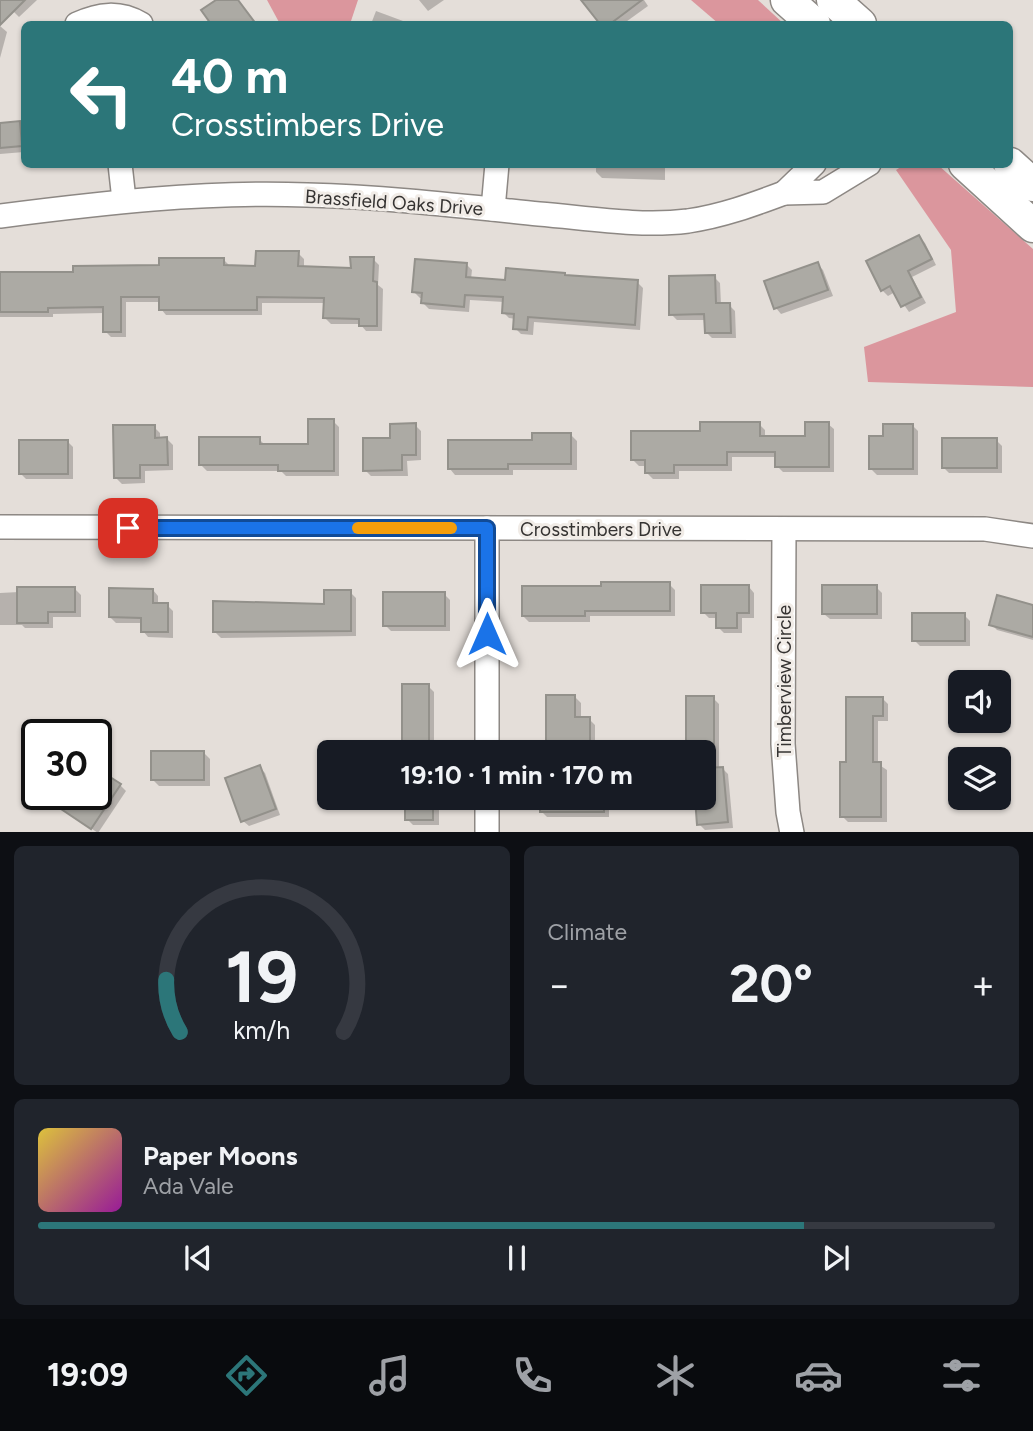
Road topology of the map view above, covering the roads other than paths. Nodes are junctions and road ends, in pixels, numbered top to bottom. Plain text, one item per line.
1 (787, 0) edge
2 (833, 0) edge
3 (84, 21) edge
4 (136, 21) edge
5 (811, 21) edge
6 (857, 21) edge
7 (1013, 167) edge
8 (120, 168) edge
9 (497, 168) edge
10 (810, 168) edge
11 (862, 168) edge
12 (969, 168) edge
13 (1033, 185) edge
14 (784, 193) junction
15 (124, 200) junction
16 (493, 209) junction
17 (0, 216) edge
18 (1033, 226) edge
19 (0, 527) edge
20 (487, 528) junction
21 (784, 529) junction
22 (1033, 536) edge
23 (487, 740) edge
24 (487, 810) edge
25 (487, 832) edge
26 (792, 832) edge

1 - 5 street
2 - 6 street
3 - 4 street
7 - 13 street
8 - 15 street
9 - 16 street
10 - 14 street, Brassfield Oaks Drive
11 - 14 street, Brassfield Oaks Drive
12 - 18 street
14 - 16 street, Brassfield Oaks Drive
15 - 16 street, Brassfield Oaks Drive
15 - 17 street, Brassfield Oaks Drive
19 - 20 street, Crosstimbers Drive
20 - 21 street, Crosstimbers Drive
20 - 23 street
21 - 22 street, Crosstimbers Drive
21 - 26 street, Timberview Circle
24 - 25 street

